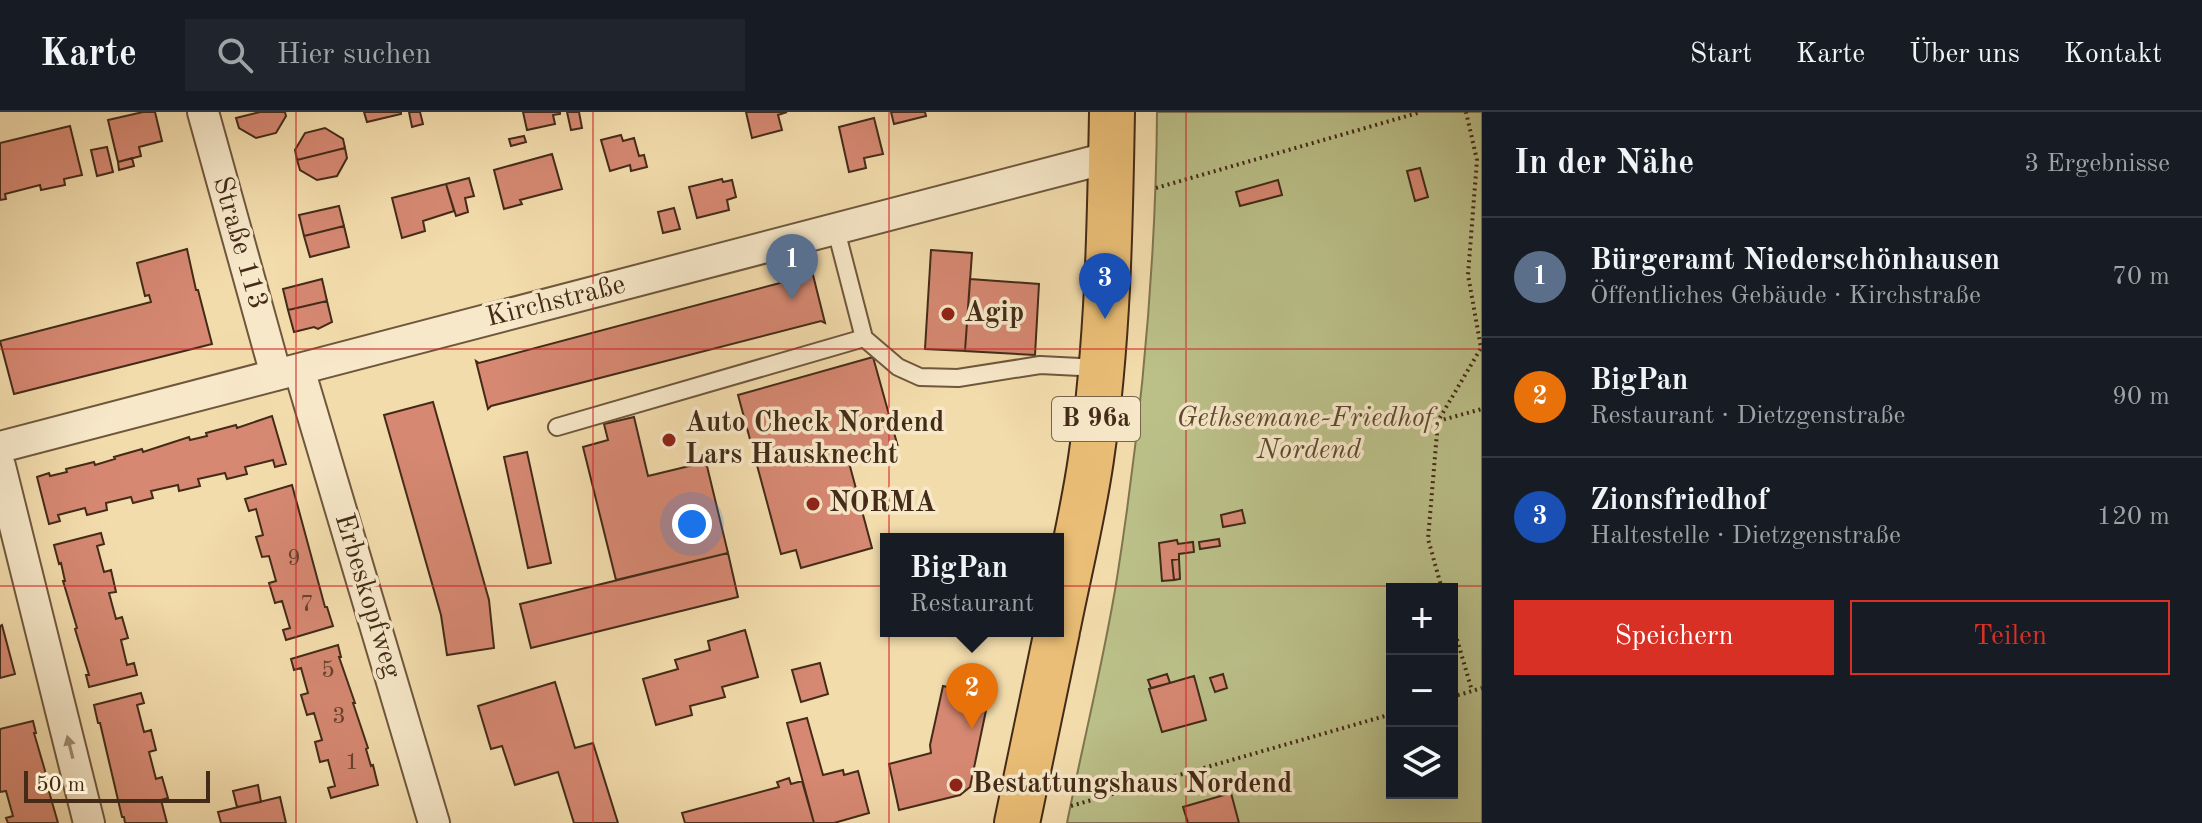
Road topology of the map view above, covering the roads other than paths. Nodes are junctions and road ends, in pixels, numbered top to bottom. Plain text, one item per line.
1 (203, 112) edge
2 (1112, 112) edge
3 (1111, 157) junction
4 (836, 230) junction
5 (864, 338) junction
6 (1101, 368) junction
7 (288, 372) junction
8 (557, 427) dead end
9 (0, 447) edge
10 (0, 466) edge
11 (1064, 599) edge
12 (1056, 637) edge
13 (89, 823) edge
14 (434, 823) edge
15 (1017, 823) edge

1 - 7 street, Straße 113
2 - 3 main road, B 96a
3 - 4 street, Kirchstraße
3 - 6 main road, B 96a
4 - 5 lane
4 - 7 street, Kirchstraße
5 - 6 lane
5 - 8 lane
6 - 11 main road, B 96a
7 - 9 street, Kirchstraße
7 - 14 street, Erbeskopfweg
13 -> 10 street
12 - 15 main road, B 96a

